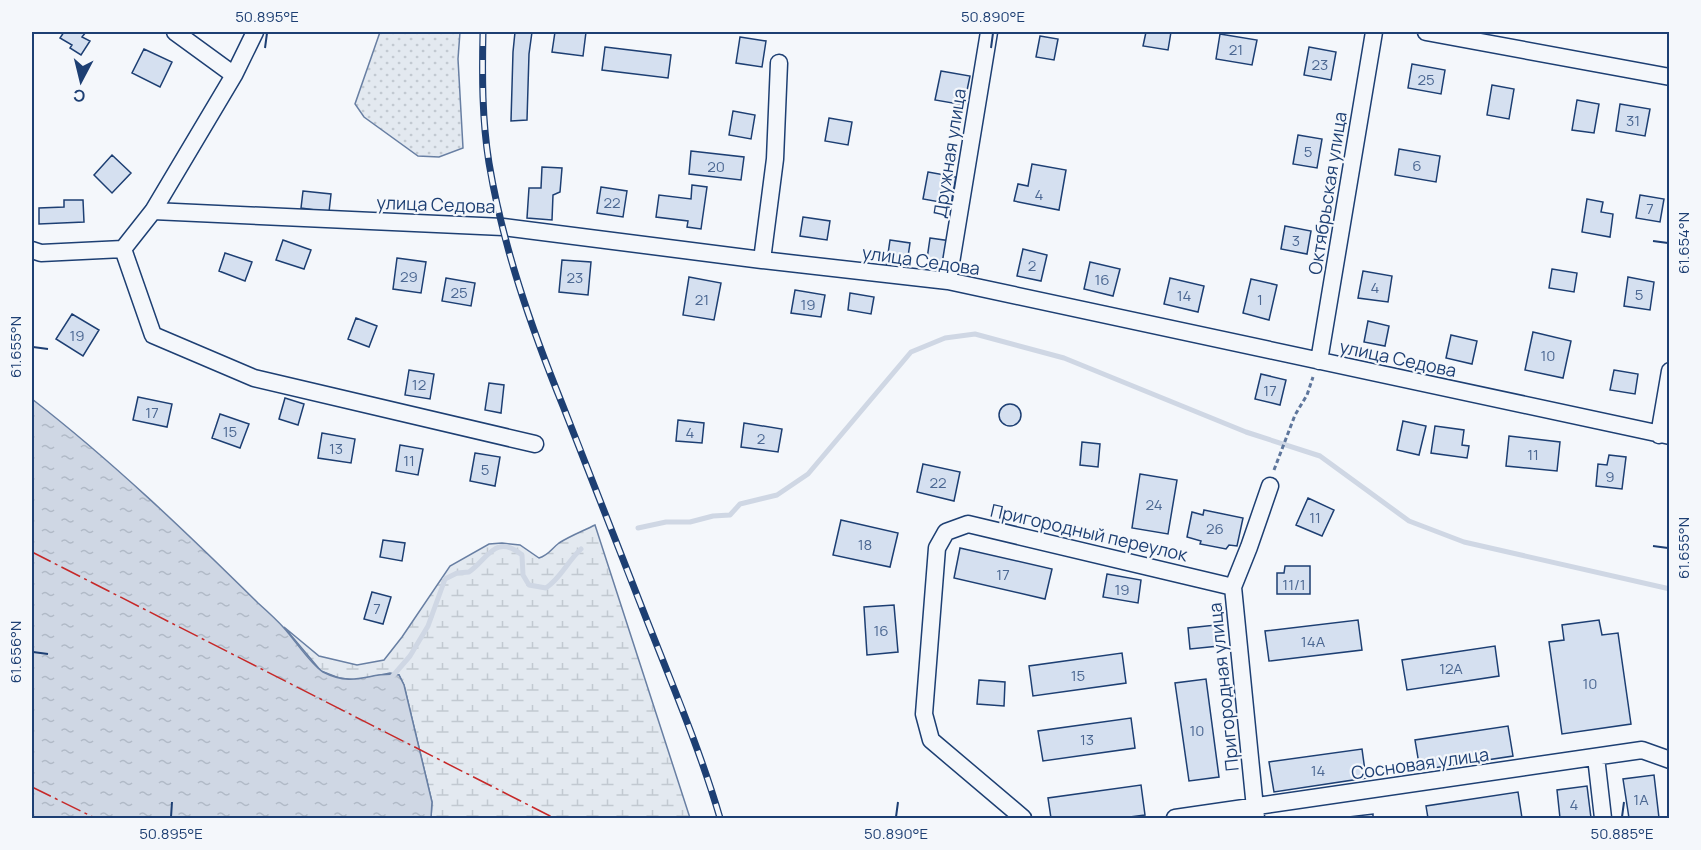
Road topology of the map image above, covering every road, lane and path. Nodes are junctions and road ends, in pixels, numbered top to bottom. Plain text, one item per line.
1 (175, 32) edge
2 (255, 32) edge
3 (988, 32) edge
4 (1374, 32) edge
5 (1426, 32) edge
6 (778, 63) dead end
7 (234, 75) junction
8 (1670, 77) edge
9 (153, 211) junction
10 (123, 249) junction
11 (32, 250) edge
12 (762, 260) junction
13 (948, 280) junction
14 (1319, 361) junction
15 (1670, 371) edge
16 (1307, 395) dead end
17 (1664, 436) edge
18 (535, 444) dead end
19 (1271, 480) joint
20 (1233, 587) junction
21 (1596, 757) junction
22 (1670, 760) edge
23 (1255, 813) edge
24 (1023, 819) edge
25 (1175, 819) edge
26 (1604, 819) edge

1 - 7 street
2 - 7 street
3 - 13 street, Дружная улица
4 - 14 street, Октябрьская улица
5 - 8 street
6 - 12 street
7 - 9 street
9 - 10 street
9 - 12 street, улица Седова
10 - 11 street
10 - 18 street
12 - 13 street, улица Седова
13 - 14 street, улица Седова
14 - 17 street, улица Седова
15 - 17 street
16 - 19 path
19 - 20 street, Пригородная улица
20 - 23 street, Пригородная улица
20 - 24 street, Пригородный переулок
21 - 22 street, Сосновая улица
21 - 23 street, Сосновая улица
21 - 26 street
23 - 25 street, Сосновая улица

